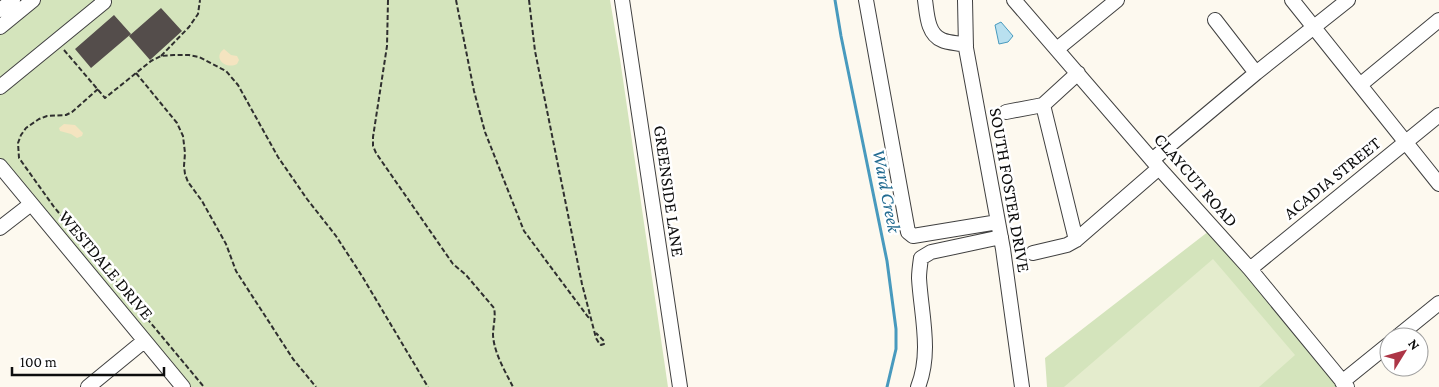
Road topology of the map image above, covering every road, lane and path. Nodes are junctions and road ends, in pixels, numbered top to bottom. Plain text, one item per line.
1 (13, 0) edge
2 (33, 0) edge
3 (102, 0) edge
4 (200, 0) edge
5 (388, 0) edge
6 (456, 0) edge
7 (529, 0) edge
8 (622, 0) edge
9 (866, 0) edge
10 (925, 0) edge
11 (964, 0) edge
12 (1014, 0) edge
13 (1116, 0) edge
14 (1292, 0) edge
15 (1348, 0) edge
16 (0, 10) edge
17 (1215, 20) dead end
18 (1439, 20) edge
19 (0, 27) edge
20 (1314, 28) junction
21 (56, 41) junction
22 (966, 45) junction
23 (1056, 49) junction
24 (161, 56) junction
25 (136, 73) junction
26 (1078, 73) junction
27 (1256, 74) junction
28 (1360, 85) junction
29 (0, 87) edge
30 (98, 89) junction
31 (1043, 105) junction
32 (1006, 112) dead end
33 (1439, 115) edge
34 (1406, 142) junction
35 (1156, 164) junction
36 (0, 166) edge
37 (1439, 184) edge
38 (31, 204) junction
39 (998, 222) junction
40 (0, 228) edge
41 (1001, 237) junction
42 (1076, 240) junction
43 (1033, 253) dead end
44 (1250, 270) junction
45 (1439, 303) edge
46 (591, 318) junction
47 (1409, 327) edge
48 (596, 333) junction
49 (144, 341) junction
50 (1379, 353) edge
51 (1345, 384) edge
52 (88, 387) edge
53 (184, 387) edge
54 (204, 387) edge
55 (316, 387) edge
56 (428, 387) edge
57 (513, 387) edge
58 (680, 387) edge
59 (918, 387) edge
60 (1022, 387) edge

1 - 16 street
2 - 19 street
3 - 21 street
4 - 24 path
5 - 57 path
6 - 46 path
7 - 46 path
8 - 58 street, GREENSIDE LANE
9 - 39 street
10 - 22 street
11 - 22 street, SOUTH FOSTER DRIVE
12 - 23 street, CLAYCUT ROAD
13 - 23 street
14 - 20 street
15 - 20 street
17 - 27 street
18 - 28 street
20 - 27 street
20 - 28 street
21 - 29 street
21 - 30 path
22 - 39 street, SOUTH FOSTER DRIVE
23 - 26 street, CLAYCUT ROAD
24 - 25 path
24 - 56 path
25 - 30 path
25 - 55 path
26 - 31 street
26 - 35 street, CLAYCUT ROAD
27 - 35 street
28 - 34 street
30 - 54 path
31 - 32 street
31 - 42 street
33 - 34 street, ACADIA STREET
34 - 37 street
34 - 44 street, ACADIA STREET
35 - 42 street
35 - 44 street, CLAYCUT ROAD
36 - 38 street, WESTDALE DRIVE
38 - 40 street
38 - 49 street, WESTDALE DRIVE
39 - 41 street, SOUTH FOSTER DRIVE
41 - 59 street
41 - 60 street, SOUTH FOSTER DRIVE
42 - 43 street
44 - 51 street, CLAYCUT ROAD
45 - 47 street
46 - 48 path
48 - 48 path
49 - 52 street
49 - 53 street, WESTDALE DRIVE
50 - 51 street

